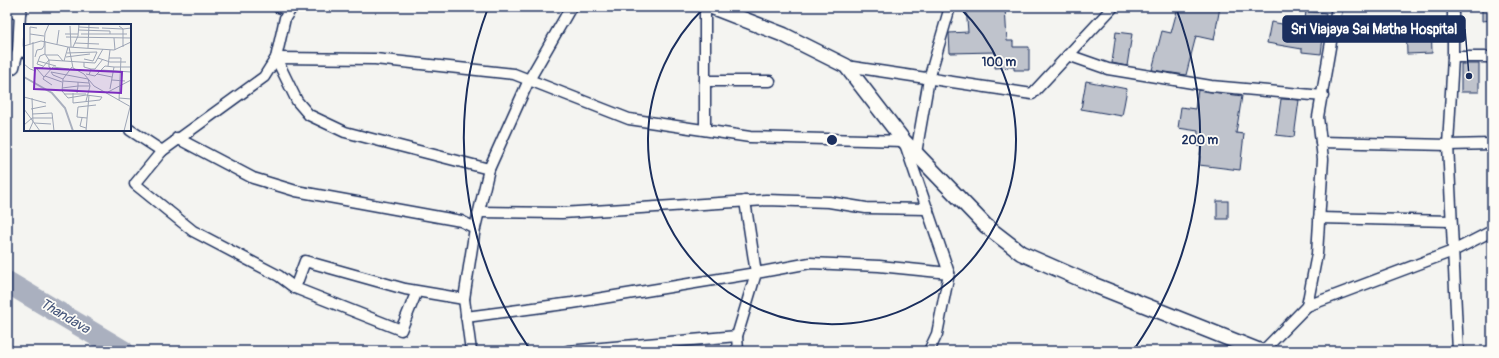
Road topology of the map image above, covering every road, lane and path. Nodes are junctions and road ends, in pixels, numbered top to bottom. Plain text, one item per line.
1 (278, 7) edge
2 (571, 7) edge
3 (705, 7) edge
4 (712, 7) edge
5 (950, 7) edge
6 (1112, 7) edge
7 (1337, 7) edge
8 (1453, 7) edge
9 (291, 9) edge
10 (21, 10) edge
11 (7, 12) edge
12 (21, 51) edge
13 (1068, 55) junction
14 (1453, 57) junction
15 (1492, 57) edge
16 (276, 58) junction
17 (846, 66) junction
18 (7, 71) edge
19 (929, 79) junction
20 (529, 80) junction
21 (705, 81) junction
22 (770, 81) dead end
23 (1323, 96) junction
24 (705, 130) junction
25 (131, 131) edge
26 (177, 138) junction
27 (904, 141) junction
28 (1321, 142) junction
29 (1492, 144) edge
30 (1448, 145) junction
31 (162, 151) junction
32 (916, 153) junction
33 (489, 169) junction
34 (745, 201) junction
35 (928, 209) junction
36 (479, 212) junction
37 (1319, 218) junction
38 (1451, 221) junction
39 (475, 228) junction
40 (1492, 231) edge
41 (1453, 251) junction
42 (756, 273) junction
43 (949, 273) junction
44 (295, 288) junction
45 (417, 291) junction
46 (464, 299) junction
47 (1307, 306) junction
48 (466, 317) junction
49 (737, 336) junction
50 (471, 351) edge
51 (568, 351) edge
52 (738, 351) edge
53 (929, 351) edge
54 (1260, 351) edge
55 (1263, 351) edge
56 (1458, 351) edge

1 - 9 street
2 - 20 street
3 - 21 street
4 - 17 main road
5 - 19 street
6 - 13 street
7 - 23 street
8 - 14 street
9 - 16 street
10 - 11 street
10 - 12 street
12 - 18 street
13 - 19 street
13 - 23 street
14 - 15 street
14 - 30 street
16 - 20 street
16 - 26 street
16 - 33 street
17 - 19 street
17 - 27 main road
19 - 32 street
20 - 24 street
20 - 33 street
21 - 22 street
21 - 24 street
23 - 28 street
24 - 27 street
25 - 31 street
26 - 31 street
26 - 39 street
27 - 32 main road
27 - 35 street
28 - 30 street
28 - 37 street
29 - 30 street
30 - 38 street
31 - 44 street
32 - 54 main road
33 - 36 street
34 - 35 street
34 - 36 street
34 - 42 street
35 - 43 street
36 - 39 street
37 - 38 street
37 - 47 street
38 - 41 street
39 - 46 street
40 - 41 street
41 - 47 street
41 - 56 street
42 - 43 street
42 - 48 street
42 - 49 street
43 - 53 street
44 - 45 street
44 - 45 street
45 - 46 street
46 - 48 street
47 - 55 street
48 - 50 street
49 - 51 street
49 - 52 street

